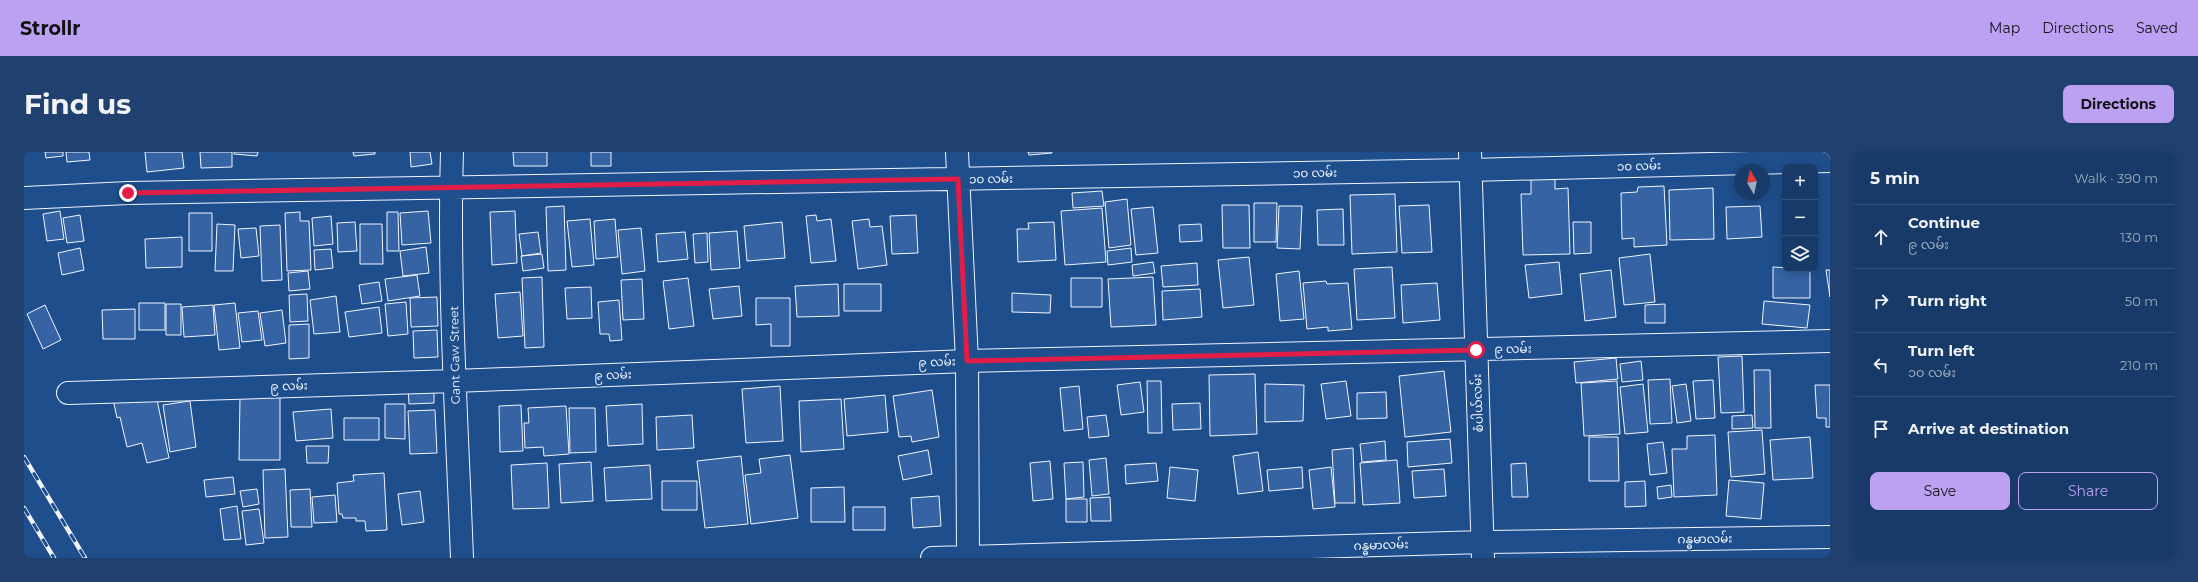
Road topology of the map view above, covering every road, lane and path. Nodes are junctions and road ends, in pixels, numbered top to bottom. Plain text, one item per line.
1 (452, 152) edge
2 (957, 152) edge
3 (1470, 161) edge
4 (1830, 161) edge
5 (958, 179) junction
6 (451, 188) junction
7 (24, 198) edge
8 (1830, 341) edge
9 (1476, 350) junction
10 (967, 361) junction
11 (455, 381) junction
12 (68, 393) dead end
13 (1830, 537) edge
14 (1483, 550) edge
15 (462, 558) edge
16 (932, 558) edge
17 (968, 558) edge

1 - 6 street, Gant Gaw Street
2 - 5 street
3 - 4 street, ၁၀ လမ်း
3 - 5 street, ၁၀ လမ်း
3 - 9 street, စံပါယ်လမ်း
5 - 6 street, ၁၀ လမ်း
5 - 10 street
6 - 7 street, ၁၀ လမ်း
6 - 11 street, Gant Gaw Street
8 - 9 street, ၉ လမ်း
9 - 10 street, ၉ လမ်း
9 - 14 street, စံပါယ်လမ်း
10 - 11 street, ၉ လမ်း
10 - 17 street
11 - 12 street, ၉ လမ်း
11 - 15 street, Gant Gaw Street
13 - 14 street, ဂန္ဓမာလမ်း
14 - 17 street, ဂန္ဓမာလမ်း
16 - 17 street, ဂန္ဓမာလမ်း

